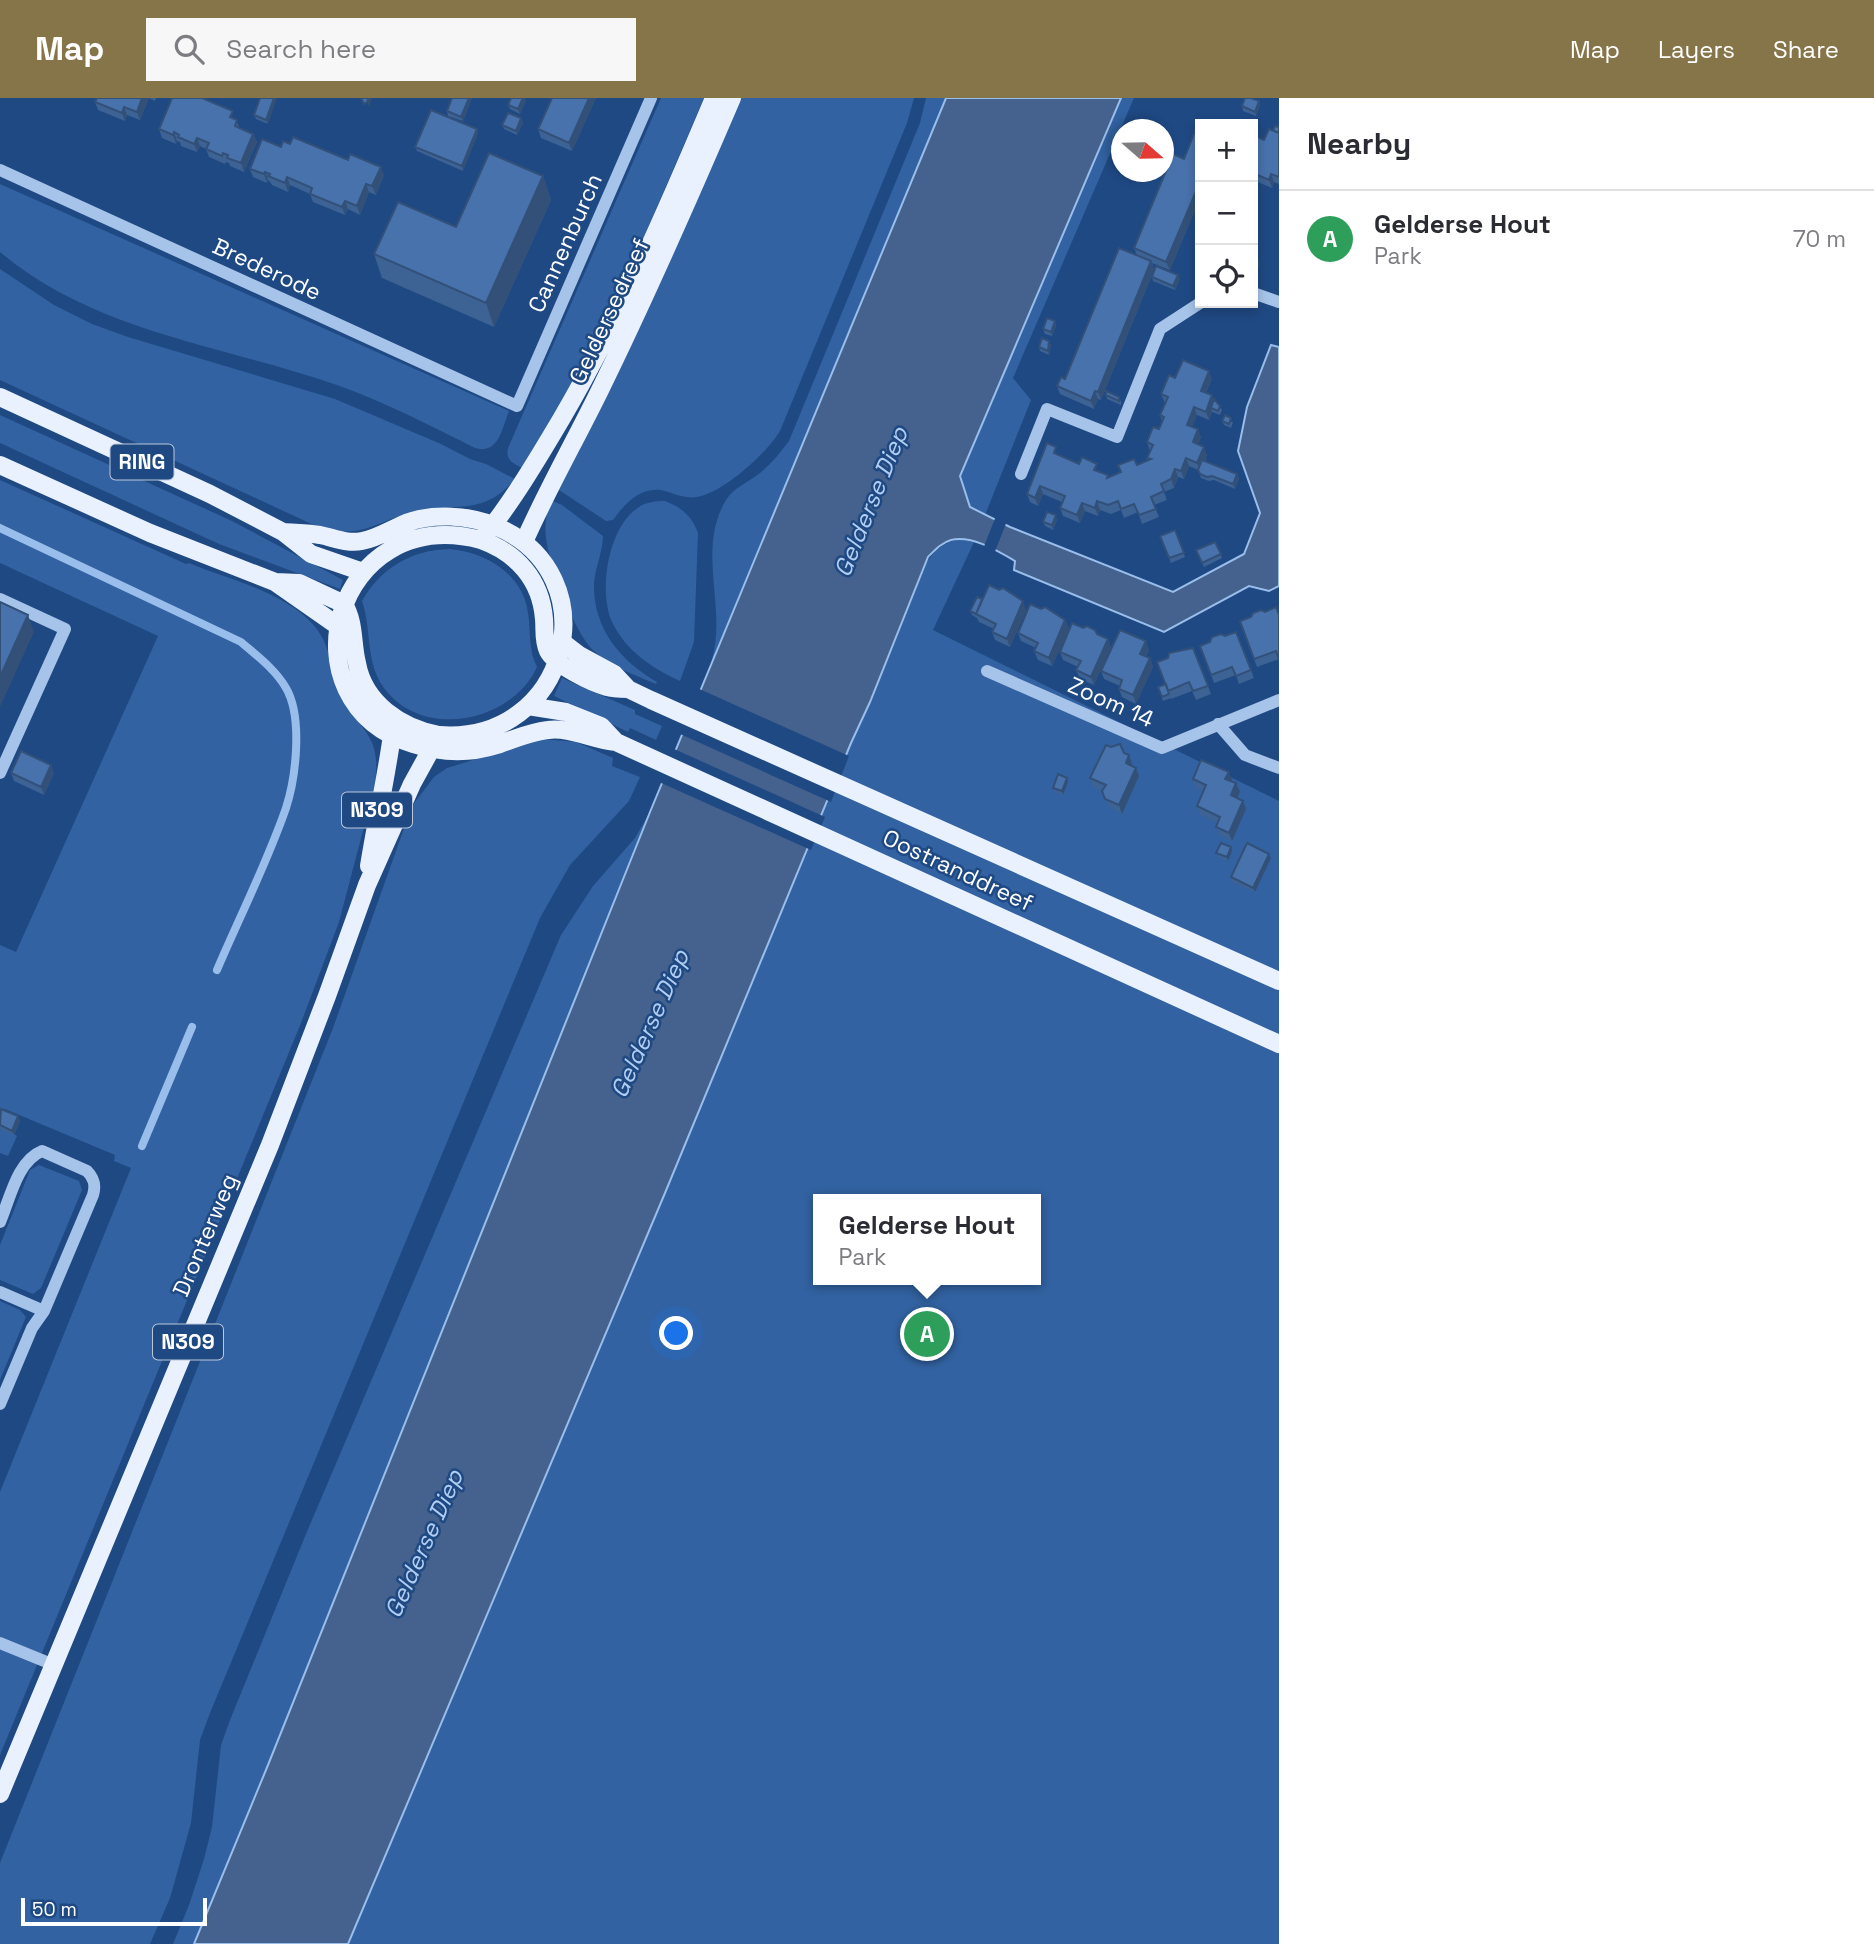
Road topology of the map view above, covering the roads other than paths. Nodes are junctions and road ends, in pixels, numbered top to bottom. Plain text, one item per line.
1 (651, 98) edge
2 (714, 98) edge
3 (732, 98) edge
4 (0, 170) edge
5 (1258, 295) edge
6 (1279, 302) edge
7 (1195, 306) edge
8 (0, 397) edge
9 (517, 406) joint
10 (0, 465) edge
11 (1021, 474) dead end
12 (493, 525) junction
13 (283, 532) junction
14 (481, 540) junction
15 (524, 542) junction
16 (363, 572) junction
17 (275, 582) junction
18 (0, 599) edge
19 (344, 604) junction
20 (338, 626) junction
21 (562, 642) junction
22 (558, 663) junction
23 (987, 671) dead end
24 (628, 689) junction
25 (1279, 700) edge
26 (528, 706) junction
27 (1217, 724) junction
28 (392, 735) junction
29 (434, 742) junction
30 (623, 745) junction
31 (1279, 768) edge
32 (0, 773) edge
33 (367, 886) junction
34 (1279, 981) edge
35 (1279, 1044) edge
36 (0, 1222) edge
37 (0, 1292) edge
38 (44, 1311) junction
39 (0, 1404) edge
40 (0, 1643) edge
41 (54, 1665) junction
42 (0, 1794) edge

1 - 9 street, Cannenburch
2 - 12 main road, Geldersedreef
3 - 15 main road, Geldersedreef
4 - 9 street, Brederode
5 - 6 street
7 - 11 street
8 - 13 main road, RING
10 - 17 main road, RING
12 - 13 main road, RING
12 - 14 main road, Geldersedreef
12 - 15 main road, RING
13 - 16 main road, RING
14 - 16 main road, RING
14 - 22 main road, RING
15 - 21 main road, RING
16 - 19 main road, RING
17 - 19 main road, RING
17 - 20 main road, RING
18 - 32 street
19 - 20 main road, RING
19 - 29 main road, RING
20 - 28 main road, RING
21 - 22 main road, RING
21 - 24 main road, Oostranddreef
22 - 24 main road, Oostranddreef
22 - 26 main road, RING
23 - 27 street, Zoom 14
24 - 34 main road, Oostranddreef
25 - 27 street, Zoom 14
26 - 29 main road, RING
26 - 30 main road, Oostranddreef / RING
27 - 31 street
28 - 29 main road, RING
28 - 33 main road, Dronterweg / N309
29 - 30 main road, Oostranddreef / RING
29 - 33 main road, Dronterweg / N309
30 - 35 main road, Oostranddreef / RING
33 - 41 main road, Dronterweg / N309
36 - 38 street
37 - 38 street
38 - 39 street
40 - 41 street
41 - 42 main road, Dronterweg / N309

